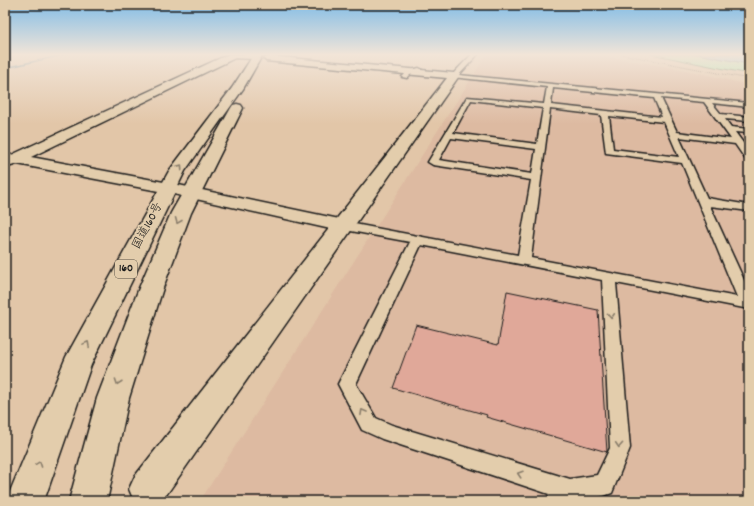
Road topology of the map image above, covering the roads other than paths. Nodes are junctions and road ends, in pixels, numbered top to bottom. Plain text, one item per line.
1 (184, 78) edge
2 (246, 78) edge
3 (253, 78) edge
4 (453, 78) edge
5 (469, 78) edge
6 (550, 86) junction
7 (657, 96) junction
8 (706, 100) junction
9 (749, 105) edge
10 (547, 106) junction
11 (605, 113) junction
12 (718, 116) junction
13 (668, 120) junction
14 (749, 120) edge
15 (728, 129) junction
16 (749, 131) edge
17 (674, 134) junction
18 (448, 135) junction
19 (738, 142) junction
20 (541, 147) junction
21 (749, 158) edge
22 (8, 159) edge
23 (685, 161) junction
24 (536, 178) junction
25 (169, 188) junction
26 (192, 193) junction
27 (702, 201) junction
28 (749, 208) edge
29 (344, 226) junction
30 (417, 240) junction
31 (524, 260) junction
32 (609, 277) junction
33 (748, 304) edge
34 (148, 489) dead end
35 (564, 495) edge
36 (25, 501) edge
37 (88, 501) edge

1 - 22 main road
25 -> 2 main road, 国道160号 / 160
3 - 26 main road, 国道160号 / 160
4 - 29 main road
5 - 6 lane
6 - 7 lane
6 - 10 lane
7 - 8 lane
7 - 13 lane
8 - 9 lane
8 - 12 lane
10 - 11 lane
10 - 18 lane
10 - 20 lane
11 - 13 lane
11 - 23 lane
12 - 14 lane
12 - 15 lane
13 - 17 lane
15 - 16 lane
15 - 19 lane
17 - 19 lane
17 - 23 lane
18 - 20 lane
18 - 24 lane
19 - 21 lane
20 - 24 lane
22 - 25 main road
23 - 27 lane
24 - 31 lane
25 - 26 main road
36 -> 25 main road, 国道160号 / 160
26 - 29 main road
26 -> 37 main road, 国道160号 / 160
27 - 28 lane
27 - 33 lane
29 - 30 lane
29 - 34 main road
30 - 31 lane
35 -> 30 lane
31 - 32 lane
32 - 33 lane
32 -> 35 lane

